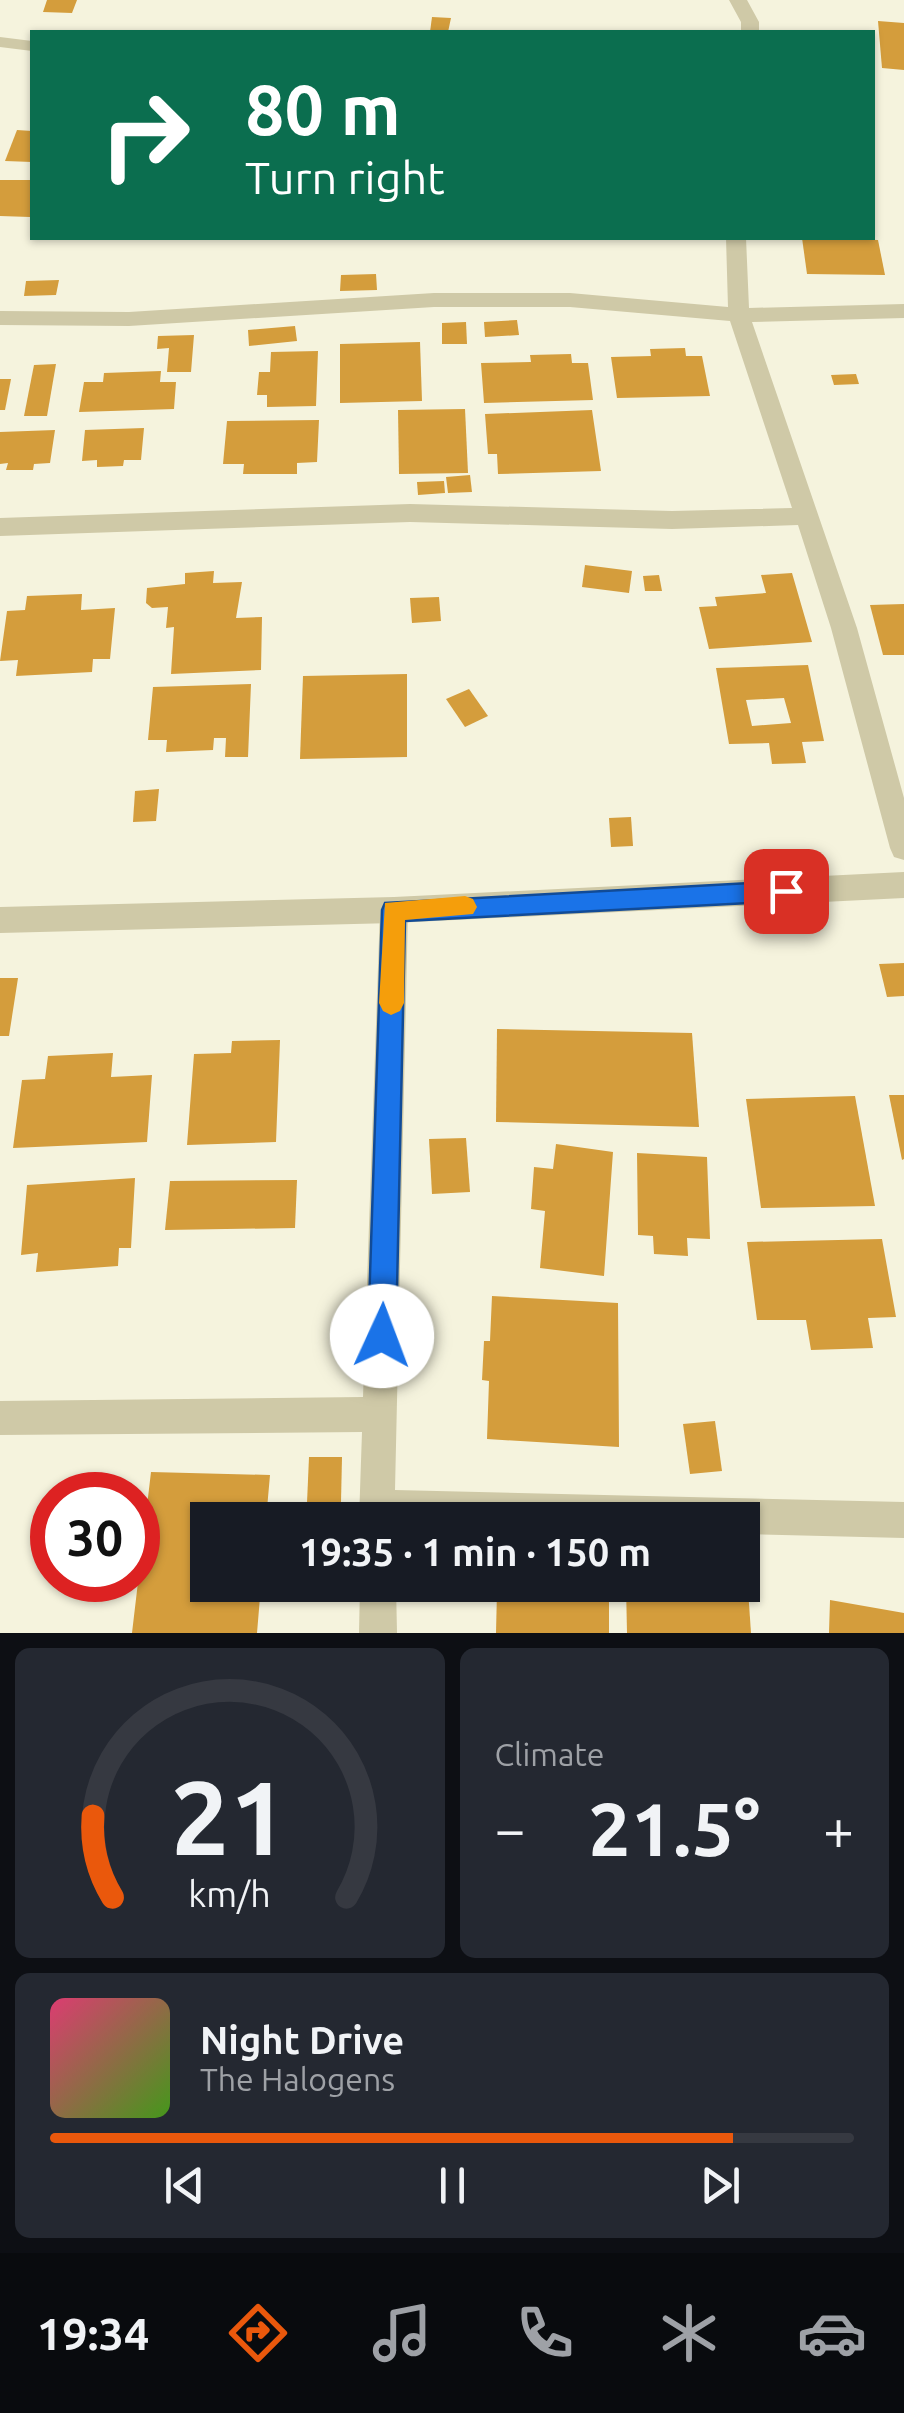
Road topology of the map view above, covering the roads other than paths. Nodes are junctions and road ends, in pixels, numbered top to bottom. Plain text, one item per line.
1 (738, 0) edge
2 (750, 30) edge
3 (0, 42) edge
4 (30, 46) edge
5 (736, 240) edge
6 (904, 311) edge
7 (738, 315) junction
8 (0, 318) edge
9 (807, 516) junction
10 (0, 526) edge
11 (904, 848) edge
12 (904, 885) edge
13 (394, 910) junction
14 (0, 920) edge
15 (380, 1414) junction
16 (0, 1418) edge
17 (378, 1502) edge
18 (760, 1518) edge
19 (904, 1520) edge
20 (378, 1602) edge
21 (378, 1633) edge

1 - 2 street
3 - 4 street
5 - 7 street
6 - 7 street
7 - 8 street
7 - 9 street
9 - 10 street
9 - 11 street
12 - 13 street
13 - 14 street
13 - 15 street
15 - 16 street
15 - 17 street
18 - 19 street
20 - 21 street

